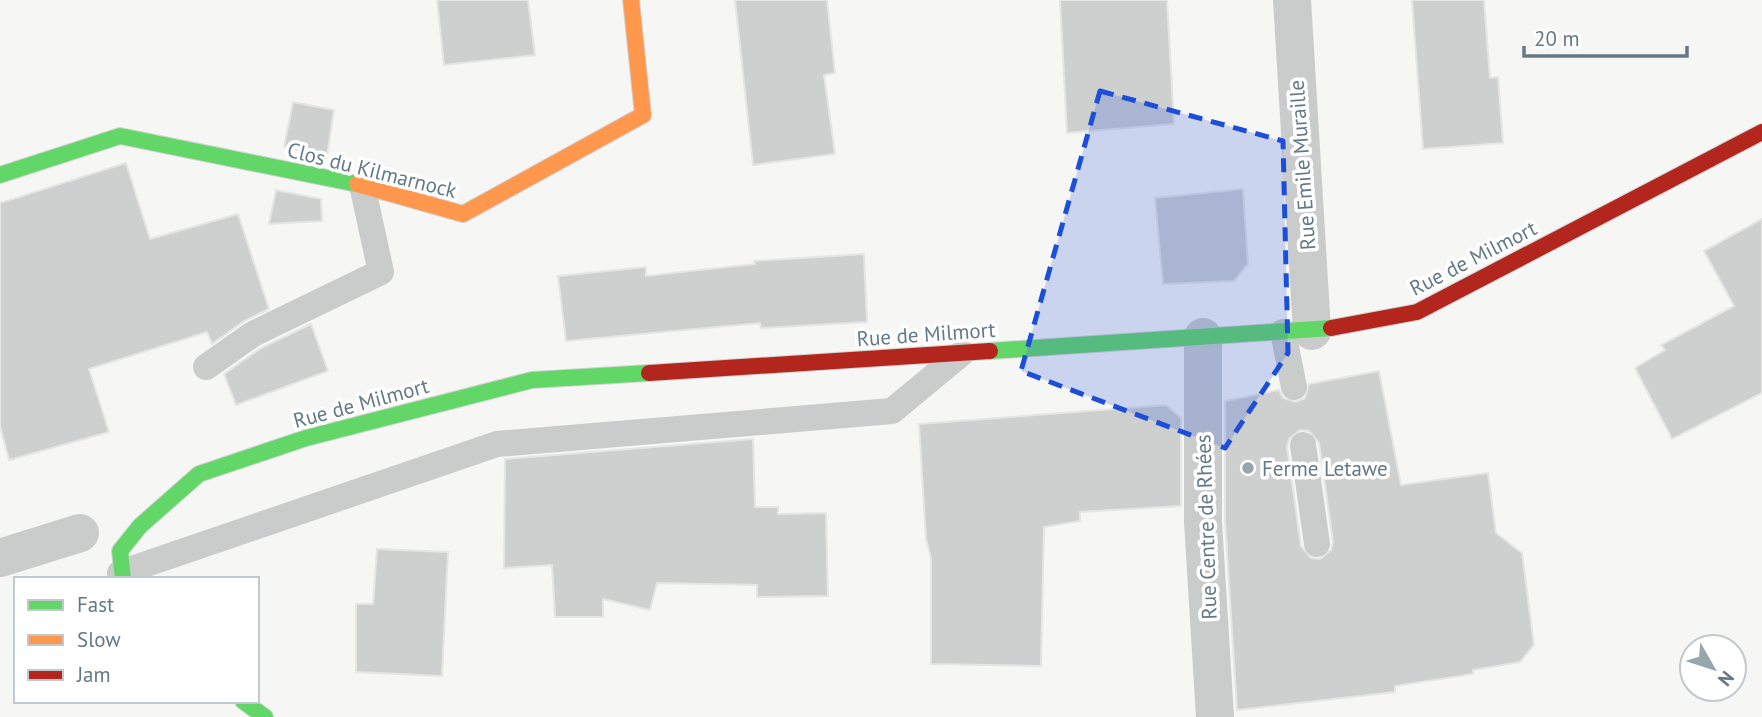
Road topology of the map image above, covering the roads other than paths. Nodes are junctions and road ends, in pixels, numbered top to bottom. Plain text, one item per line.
1 (631, 0) edge
2 (1292, 0) edge
3 (1762, 132) edge
4 (0, 175) edge
5 (362, 185) junction
6 (1298, 331) junction
7 (1203, 338) junction
8 (962, 353) junction
9 (206, 367) dead end
10 (1294, 387) dead end
11 (1303, 445) dead end
12 (80, 533) dead end
13 (1317, 544) dead end
14 (0, 558) edge
15 (121, 576) edge
16 (246, 703) edge
17 (265, 717) edge
18 (1215, 717) edge

1 - 5 street, Clos du Kilmarnock
2 - 6 street, Rue Emile Muraille
3 - 6 street, Rue de Milmort
4 - 5 street, Clos du Kilmarnock
5 - 9 lane
6 - 7 street, Rue de Milmort
6 - 10 lane
7 - 8 street, Rue de Milmort
7 - 18 street, Rue Centre de Rhées
8 - 15 lane
8 - 15 street, Rue de Milmort
11 - 13 lane
12 - 14 street
16 - 17 street

